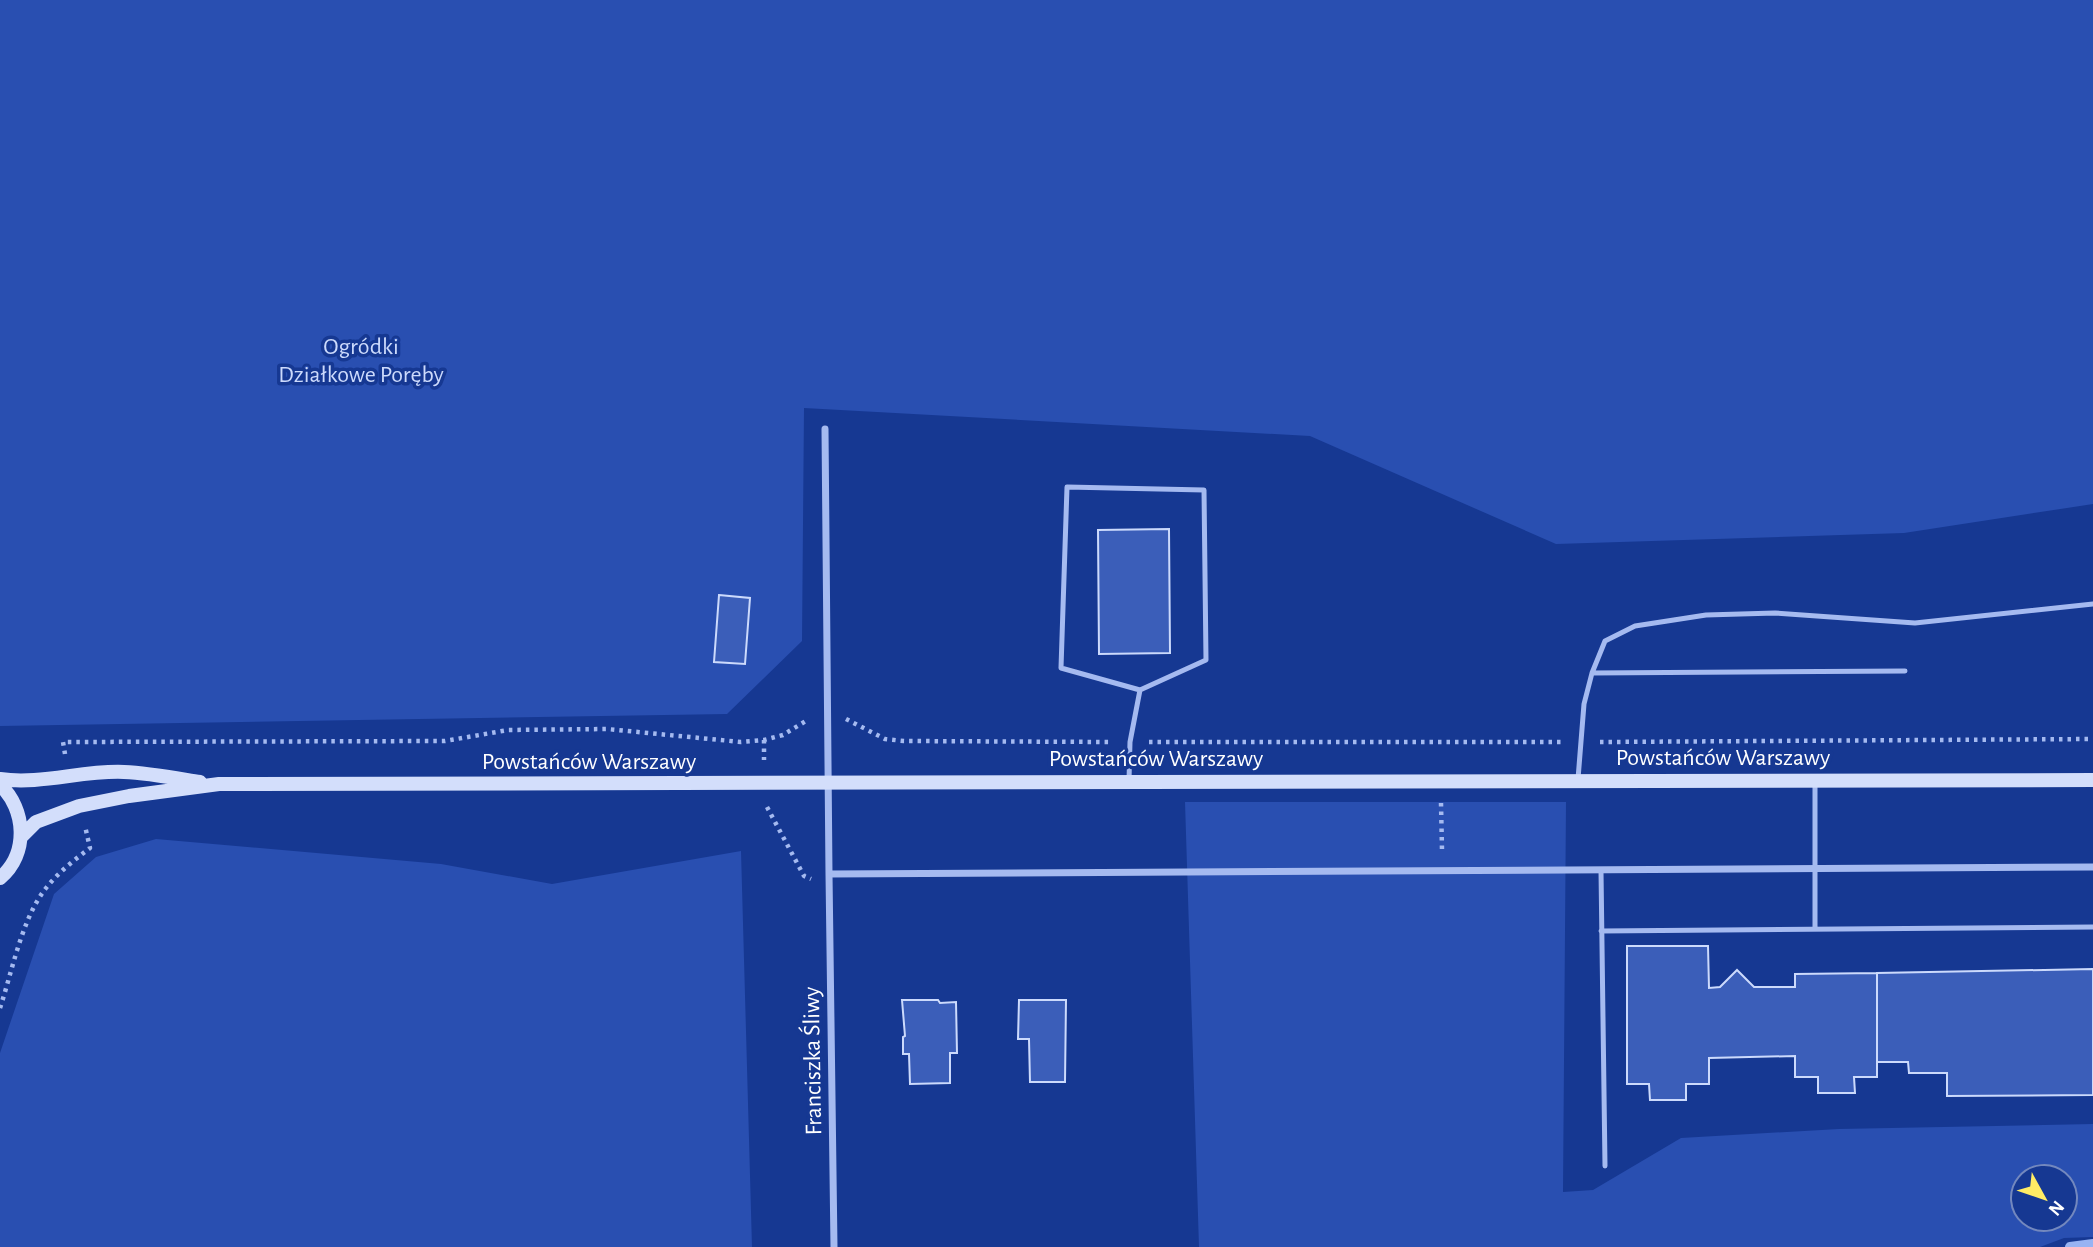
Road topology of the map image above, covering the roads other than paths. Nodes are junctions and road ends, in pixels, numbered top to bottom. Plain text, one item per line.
1 (825, 429) dead end
2 (2093, 604) edge
3 (1905, 671) dead end
4 (1592, 673) junction
5 (1140, 690) junction
6 (0, 779) edge
7 (1578, 779) junction
8 (1815, 780) junction
9 (2093, 780) edge
10 (1129, 781) junction
11 (827, 782) junction
12 (219, 784) junction
13 (0, 785) edge
14 (21, 837) junction
15 (2093, 867) edge
16 (1816, 868) junction
17 (1601, 871) junction
18 (829, 874) junction
19 (0, 878) edge
20 (2093, 927) edge
21 (1815, 929) junction
22 (1601, 931) junction
23 (1605, 1166) dead end
24 (834, 1247) edge

1 - 11 street, Franciszka Śliwy
2 - 4 lane
3 - 4 lane
4 - 7 lane
5 - 5 lane
5 - 10 lane
6 - 12 street, Powstańców Warszawy
7 - 8 street, Powstańców Warszawy
7 - 10 street, Powstańców Warszawy
8 - 9 street, Powstańców Warszawy
8 - 16 lane
10 - 11 street, Powstańców Warszawy
11 - 12 street, Powstańców Warszawy
11 - 18 street, Franciszka Śliwy
12 - 14 street, Powstańców Warszawy
13 - 14 street
14 - 19 street
15 - 16 street
16 - 17 street
16 - 21 lane
17 - 18 street
17 - 22 lane
18 - 24 street, Franciszka Śliwy
20 - 21 lane
21 - 22 lane
22 - 23 lane

